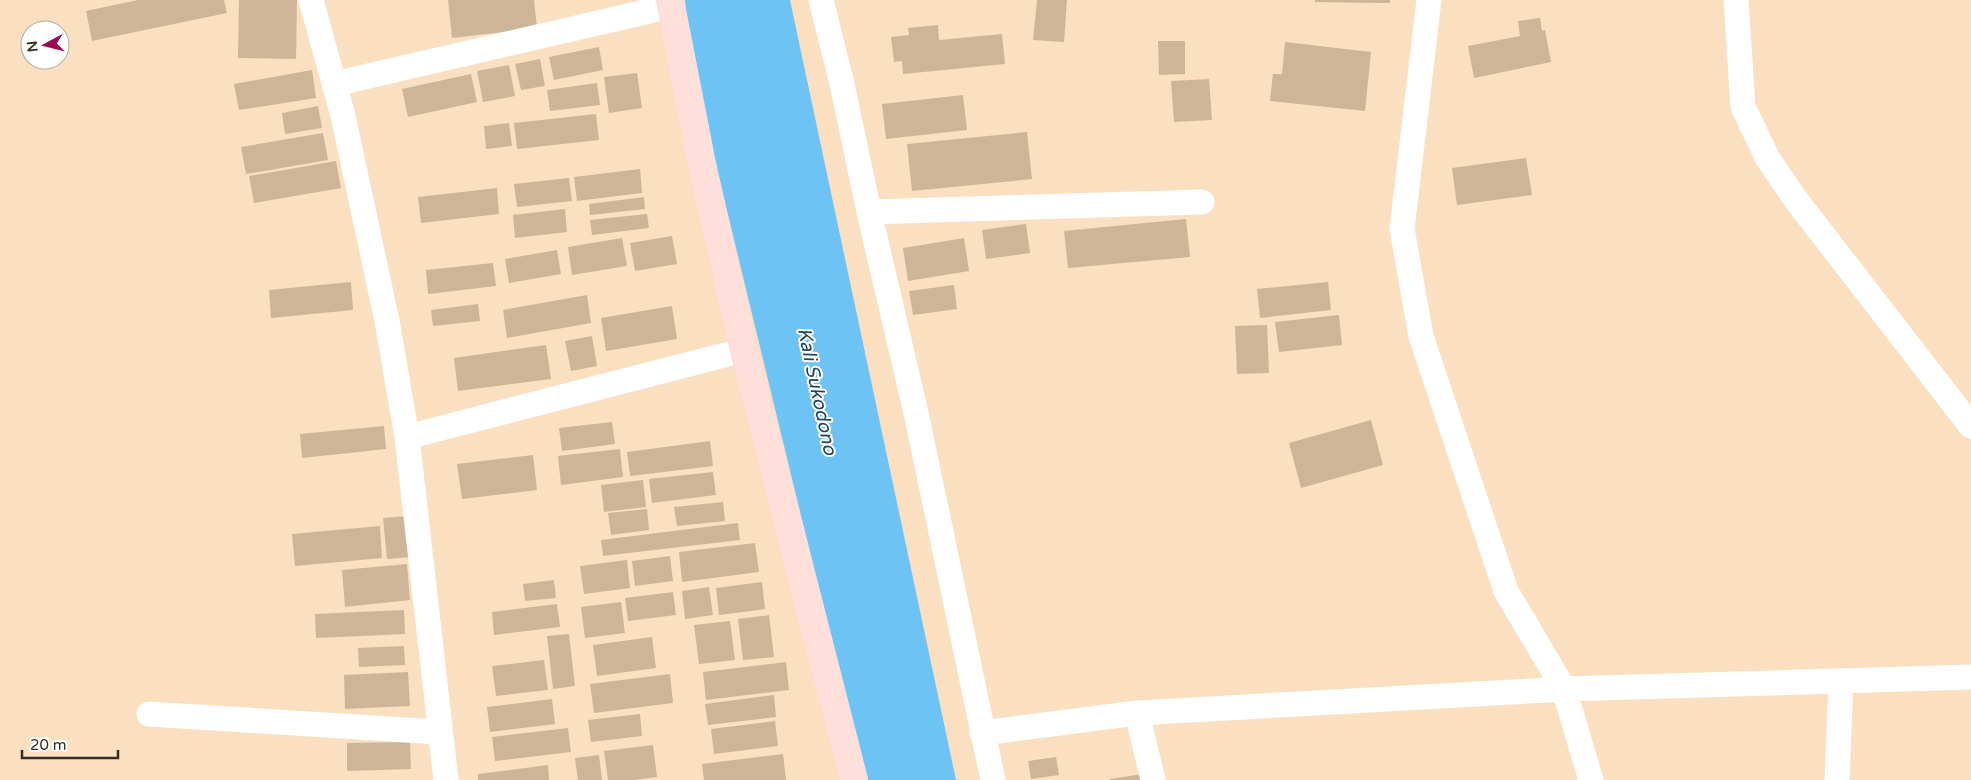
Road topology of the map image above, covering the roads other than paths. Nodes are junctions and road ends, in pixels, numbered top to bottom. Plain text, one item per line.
1 (312, 0) edge
2 (821, 0) edge
3 (1429, 0) edge
4 (1736, 0) edge
5 (671, 3) edge
6 (334, 84) junction
7 (1202, 202) dead end
8 (869, 212) junction
9 (744, 350) junction
10 (1971, 426) edge
11 (407, 437) junction
12 (1971, 677) edge
13 (1841, 681) junction
14 (1564, 690) junction
15 (1137, 713) junction
16 (149, 714) dead end
17 (439, 732) junction
18 (982, 733) junction
19 (446, 780) edge
20 (854, 780) edge
21 (993, 780) edge
22 (1153, 780) edge
23 (1591, 780) edge
24 (1836, 780) edge

1 - 6 street
2 - 8 street
3 - 14 street
4 - 10 street
5 - 6 street
5 - 9 main road
6 - 11 street
7 - 8 street
8 - 18 street
9 - 11 street
9 - 20 main road
11 - 17 street
12 - 13 street
13 - 14 street
13 - 24 street
14 - 15 street
14 - 23 street
15 - 18 street
15 - 22 street
16 - 17 street
17 - 19 street
18 - 21 street

